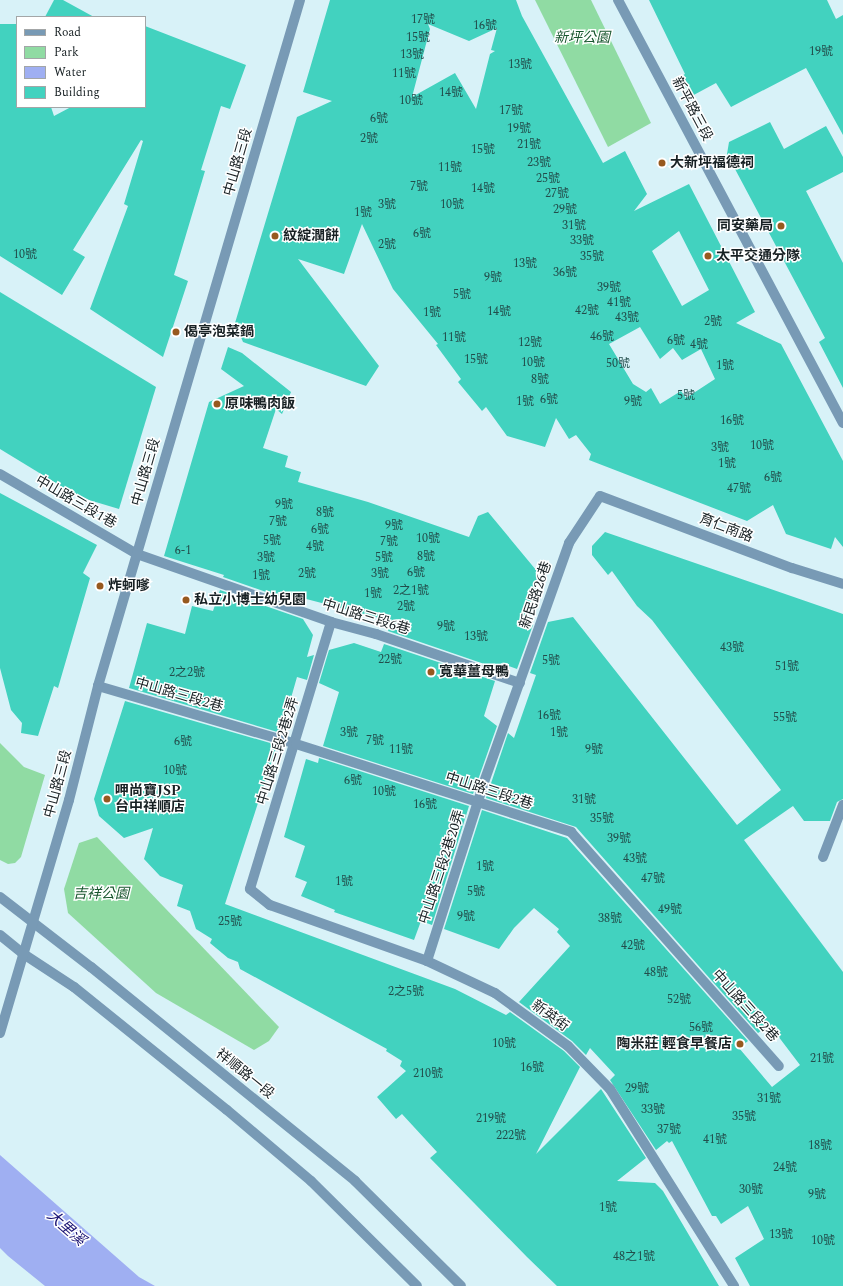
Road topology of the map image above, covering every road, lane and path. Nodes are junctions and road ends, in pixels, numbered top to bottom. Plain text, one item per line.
1 (300, 0) edge
2 (618, 0) edge
3 (843, 423) edge
4 (0, 474) edge
5 (600, 496) joint
6 (137, 554) junction
7 (843, 584) edge
8 (331, 622) junction
9 (520, 683) junction
10 (98, 686) junction
11 (510, 709) joint
12 (296, 744) junction
13 (477, 802) junction
14 (843, 804) edge
15 (823, 857) dead end
16 (250, 888) joint
17 (0, 897) edge
18 (31, 923) junction
19 (0, 935) edge
20 (22, 953) junction
21 (427, 961) junction
22 (0, 1033) edge
23 (779, 1066) dead end
24 (417, 1286) edge
25 (461, 1286) edge
26 (734, 1286) edge

1 - 6 street, 中山路三段
2 - 3 street, 新平路三段
4 - 6 street, 中山路三段1巷
5 - 7 street, 育仁南路
5 - 9 street, 新民路26巷
6 - 8 street, 中山路三段6巷
6 - 10 street, 中山路三段
8 - 9 street, 中山路三段6巷
8 - 12 street, 中山路三段2巷2弄
9 - 11 street, 新民路26巷
10 - 12 street, 中山路三段2巷
10 - 18 street, 中山路三段
11 - 13 street, 中山路三段2巷20弄
12 - 13 street, 中山路三段2巷
12 - 16 street, 中山路三段2巷2弄
13 - 21 street, 中山路三段2巷20弄
13 - 23 street, 中山路三段2巷
14 - 15 street
16 - 21 street, 新英街
17 - 18 street, 祥順路一段
18 - 20 street, 中山路三段
18 - 25 street, 祥順路一段
19 - 20 street
20 - 22 street, 中山路三段
20 - 24 street
21 - 26 street, 新英街

